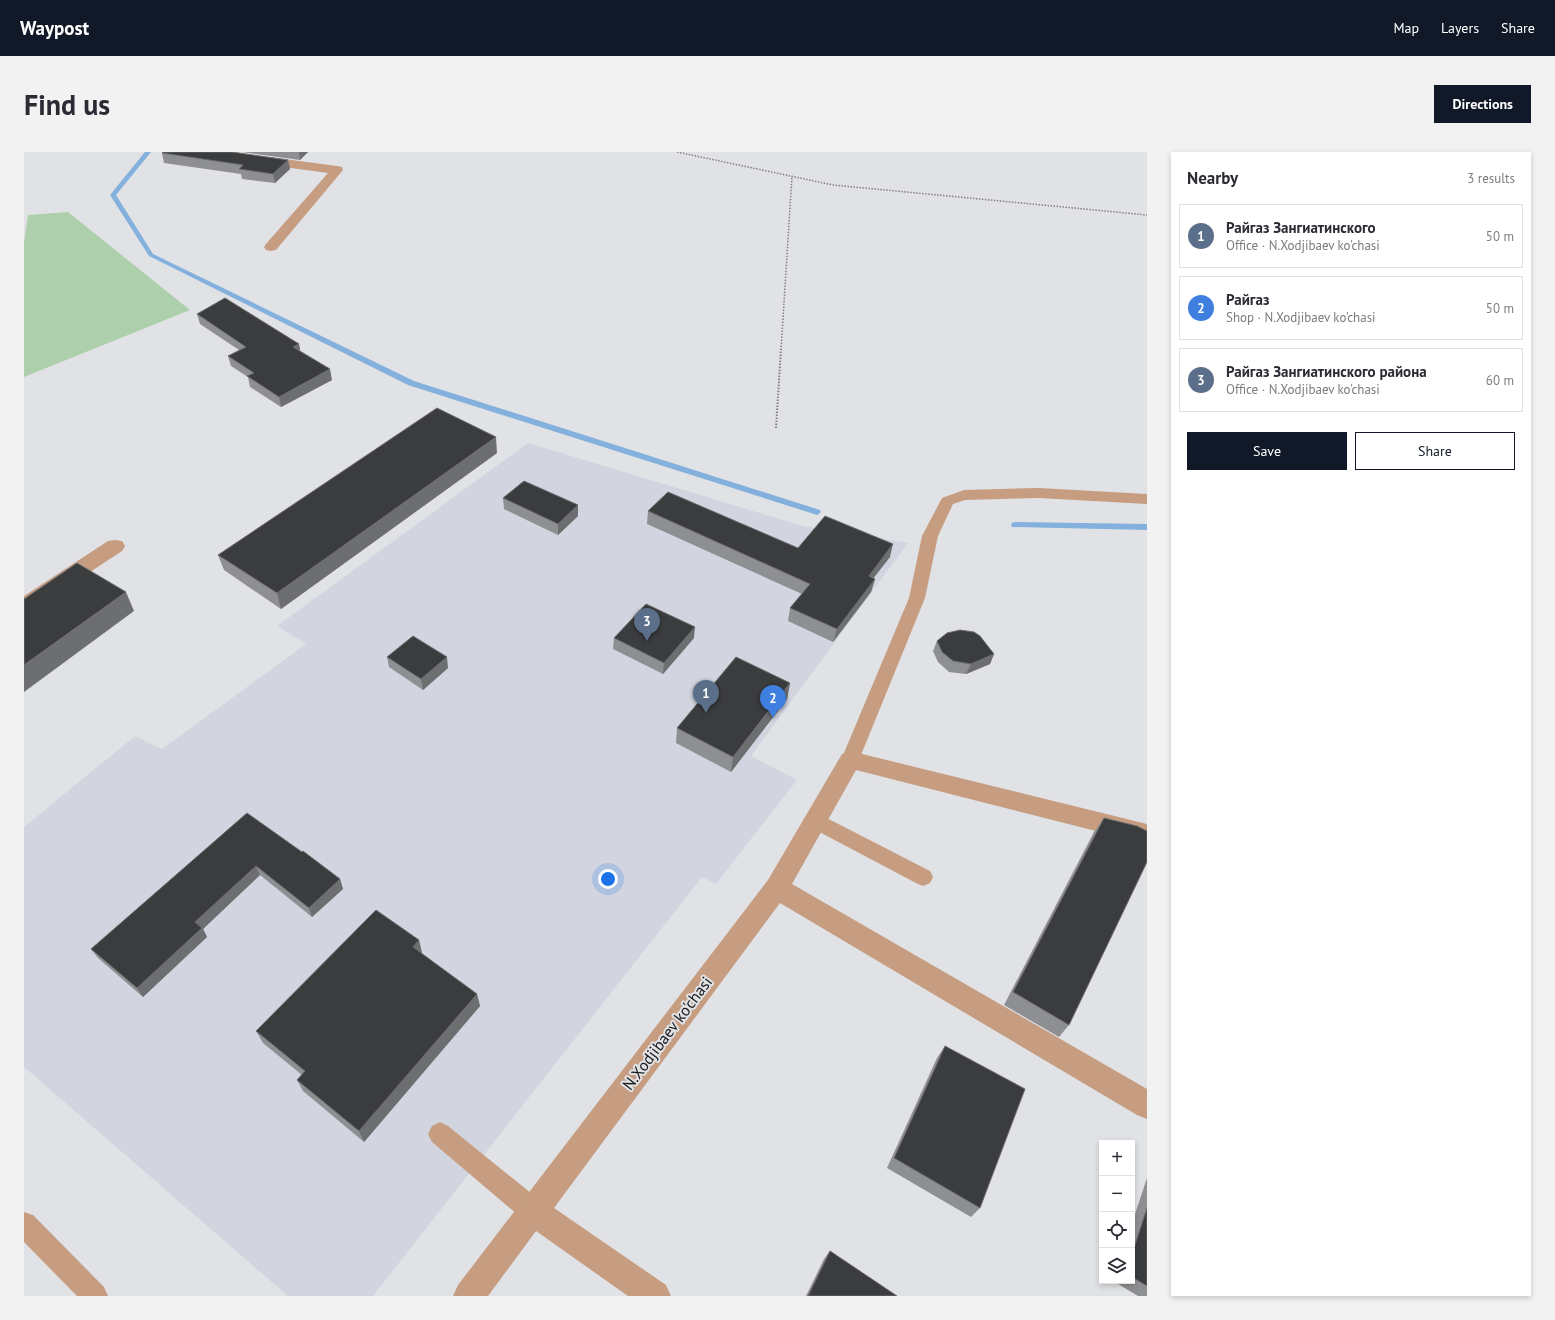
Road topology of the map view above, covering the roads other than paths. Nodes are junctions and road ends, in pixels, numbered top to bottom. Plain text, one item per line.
1 (203, 152) edge
2 (271, 247) dead end
3 (1147, 499) edge
4 (115, 546) dead end
5 (24, 606) edge
6 (850, 760) junction
7 (815, 820) junction
8 (1147, 834) edge
9 (923, 877) dead end
10 (777, 888) junction
11 (1147, 1105) edge
12 (440, 1134) dead end
13 (533, 1211) junction
14 (24, 1224) edge
15 (95, 1296) edge
16 (469, 1296) edge
17 (655, 1296) edge

1 - 2 street
3 - 6 lane
4 - 5 street
6 - 7 street, N.Xodjibaev ko'chasi
6 - 8 street
7 - 9 lane
7 - 10 street, N.Xodjibaev ko'chasi
10 - 11 street
10 - 13 street, N.Xodjibaev ko'chasi
12 - 13 lane
13 - 16 street, N.Xodjibaev ko'chasi
13 - 17 street
14 - 15 lane

